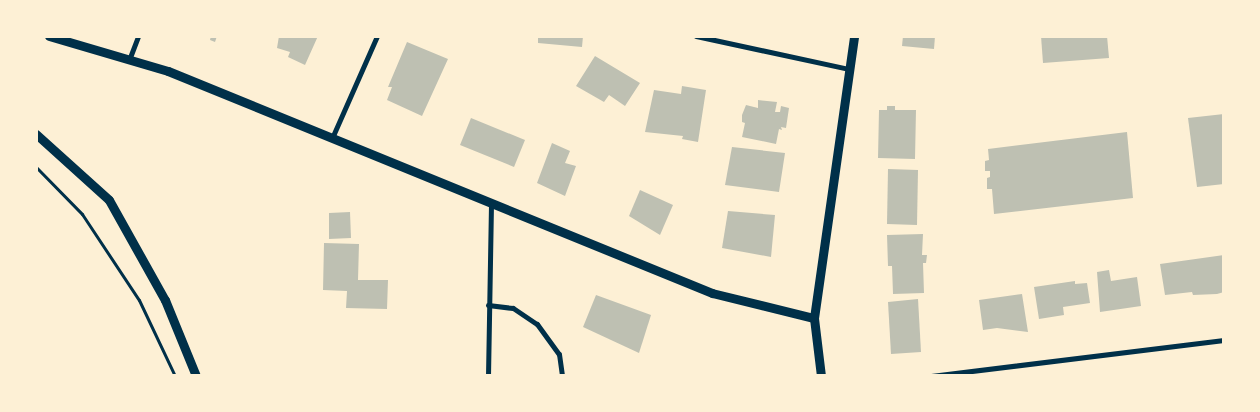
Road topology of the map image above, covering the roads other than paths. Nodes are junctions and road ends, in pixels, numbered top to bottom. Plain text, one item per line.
1 (49, 36) edge
2 (138, 36) edge
3 (377, 36) edge
4 (696, 36) edge
5 (854, 36) edge
6 (129, 60) junction
7 (849, 69) junction
8 (36, 134) edge
9 (332, 138) junction
10 (491, 203) junction
11 (488, 305) junction
12 (814, 318) junction
13 (1224, 340) edge
14 (196, 376) edge
15 (488, 376) edge
16 (562, 376) edge
17 (821, 376) edge
18 (931, 376) edge

1 - 6 street
2 - 6 street
3 - 9 street
4 - 7 street
5 - 7 street
6 - 9 street
7 - 12 street
8 - 14 street
9 - 10 street
10 - 11 street
10 - 12 street
11 - 15 street
11 - 16 street
12 - 17 street
13 - 18 street

